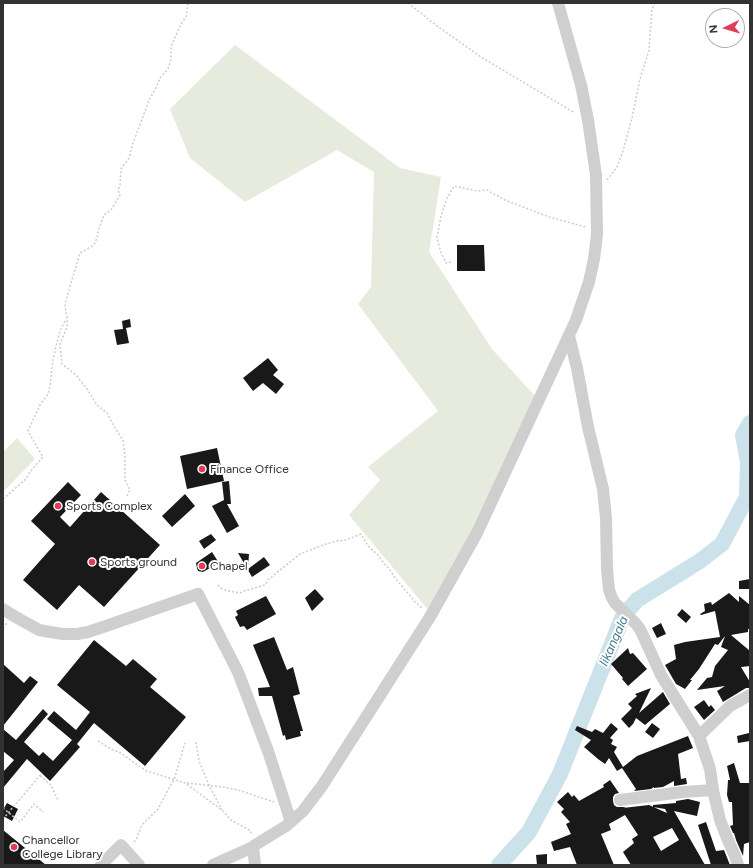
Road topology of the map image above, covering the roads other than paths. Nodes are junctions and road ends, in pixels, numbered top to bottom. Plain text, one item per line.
1 (558, 3) edge
2 (569, 336) junction
3 (3, 609) edge
4 (750, 694) edge
5 (699, 736) junction
6 (713, 790) junction
7 (620, 800) dead end
8 (291, 822) junction
9 (254, 846) junction
10 (101, 865) edge
11 (139, 865) edge
12 (213, 865) edge
13 (255, 865) edge
14 (738, 865) edge

1 - 2 street
2 - 5 street
2 - 8 street
3 - 8 street
4 - 5 street
5 - 6 street
6 - 7 street
6 - 14 street
8 - 9 street
9 - 12 street
9 - 13 street
10 - 11 street

